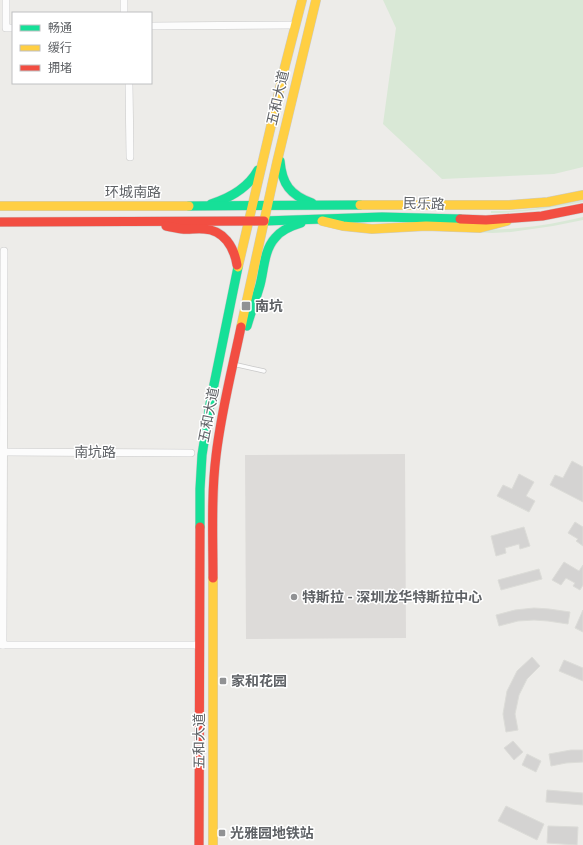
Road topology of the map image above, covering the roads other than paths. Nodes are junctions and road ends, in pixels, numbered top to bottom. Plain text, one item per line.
1 (6, 0) edge
2 (124, 0) edge
3 (302, 0) edge
4 (316, 0) edge
5 (124, 12) edge
6 (295, 25) junction
7 (152, 26) edge
8 (12, 28) edge
9 (129, 84) edge
10 (281, 146) junction
11 (130, 158) dead end
12 (263, 161) junction
13 (583, 195) edge
14 (0, 206) edge
15 (146, 206) junction
16 (200, 206) junction
17 (252, 206) junction
18 (266, 206) junction
19 (322, 206) junction
20 (583, 208) edge
21 (515, 218) junction
22 (314, 219) junction
23 (248, 221) junction
24 (263, 221) junction
25 (0, 222) edge
26 (145, 222) junction
27 (4, 252) dead end
28 (237, 269) junction
29 (233, 364) junction
30 (264, 371) dead end
31 (2, 452) edge
32 (191, 453) dead end
33 (2, 645) edge
34 (199, 645) junction
35 (199, 845) edge
36 (213, 845) edge

1 - 8 street
2 - 5 street
3 - 6 main road, 五和大道
4 - 10 main road, 五和大道
6 - 7 street
6 - 12 main road, 五和大道
9 - 11 street
10 - 18 main road, 五和大道
10 - 19 main road
12 - 16 main road
12 - 17 main road, 五和大道
13 - 19 main road, 民乐路
14 - 15 main road, 环城南路
15 - 16 main road, 环城南路
15 - 26 main road
16 - 17 main road, 环城南路
17 - 18 main road, 环城南路
17 - 23 main road, 五和大道
18 - 19 main road, 民乐路
18 - 24 main road, 五和大道
20 - 21 main road, 民乐路
21 - 22 main road, 民乐路
21 - 22 main road
22 - 24 main road, 民乐路
22 - 29 main road
23 - 24 main road
23 - 26 main road
23 - 28 main road, 五和大道
24 - 29 main road, 五和大道
25 - 26 main road
26 - 28 main road
27 - 31 street
28 - 34 main road, 五和大道
29 - 30 lane
29 - 36 main road, 五和大道
31 - 32 street, 南坑路
31 - 33 street
33 - 34 street
34 - 35 main road, 五和大道

